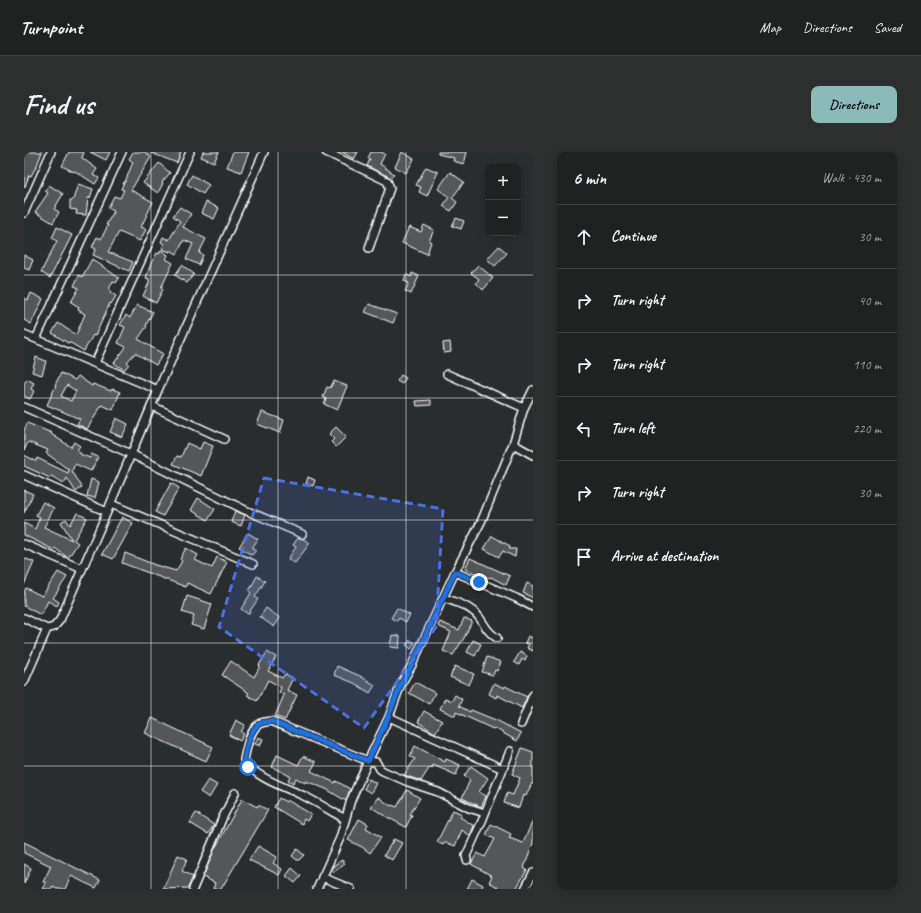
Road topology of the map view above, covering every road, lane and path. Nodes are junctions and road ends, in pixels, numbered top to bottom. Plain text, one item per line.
1 (51, 152) edge
2 (122, 152) edge
3 (190, 152) edge
4 (264, 152) edge
5 (326, 152) edge
6 (24, 213) edge
7 (369, 248) dead end
8 (24, 334) edge
9 (36, 339) junction
10 (95, 363) junction
11 (447, 374) dead end
12 (158, 390) junction
13 (533, 390) edge
14 (152, 406) junction
15 (24, 407) edge
16 (524, 408) junction
17 (224, 439) dead end
18 (513, 444) junction
19 (131, 454) junction
20 (533, 455) edge
21 (24, 475) edge
22 (110, 504) junction
23 (107, 512) junction
24 (302, 534) dead end
25 (24, 544) edge
26 (253, 564) dead end
27 (82, 569) junction
28 (455, 572) junction
29 (443, 598) junction
30 (533, 607) edge
31 (24, 618) edge
32 (47, 629) junction
33 (497, 638) dead end
34 (24, 682) edge
35 (533, 694) edge
36 (388, 717) junction
37 (521, 724) dead end
38 (510, 751) dead end
39 (368, 761) junction
40 (503, 769) junction
41 (235, 793) dead end
42 (485, 814) junction
43 (345, 819) junction
44 (467, 860) dead end
45 (533, 873) edge
46 (322, 876) junction
47 (193, 889) edge
48 (317, 889) edge
49 (352, 889) edge
50 (524, 889) edge

1 - 6 street
2 - 9 street
3 - 10 street
4 - 12 street
5 - 7 street
8 - 9 street
9 - 10 street
10 - 12 street
11 - 16 street
12 - 14 street
13 - 16 street
14 - 17 street
14 - 19 street
15 - 19 street
16 - 18 street
18 - 20 street
18 - 28 street
19 - 22 street
19 - 24 street
21 - 23 street
22 - 23 street
22 - 26 street
23 - 27 street
25 - 27 street
27 - 32 street
28 - 29 street
28 - 30 street
29 - 33 street
29 - 36 street
31 - 32 street
32 - 34 street
35 - 37 street
36 - 39 street
36 - 40 street
38 - 40 street
39 - 42 street
39 - 43 street
39 - 43 street
40 - 42 street
41 - 47 street
42 - 44 street
43 - 46 street
45 - 50 street
46 - 48 street
46 - 49 street

